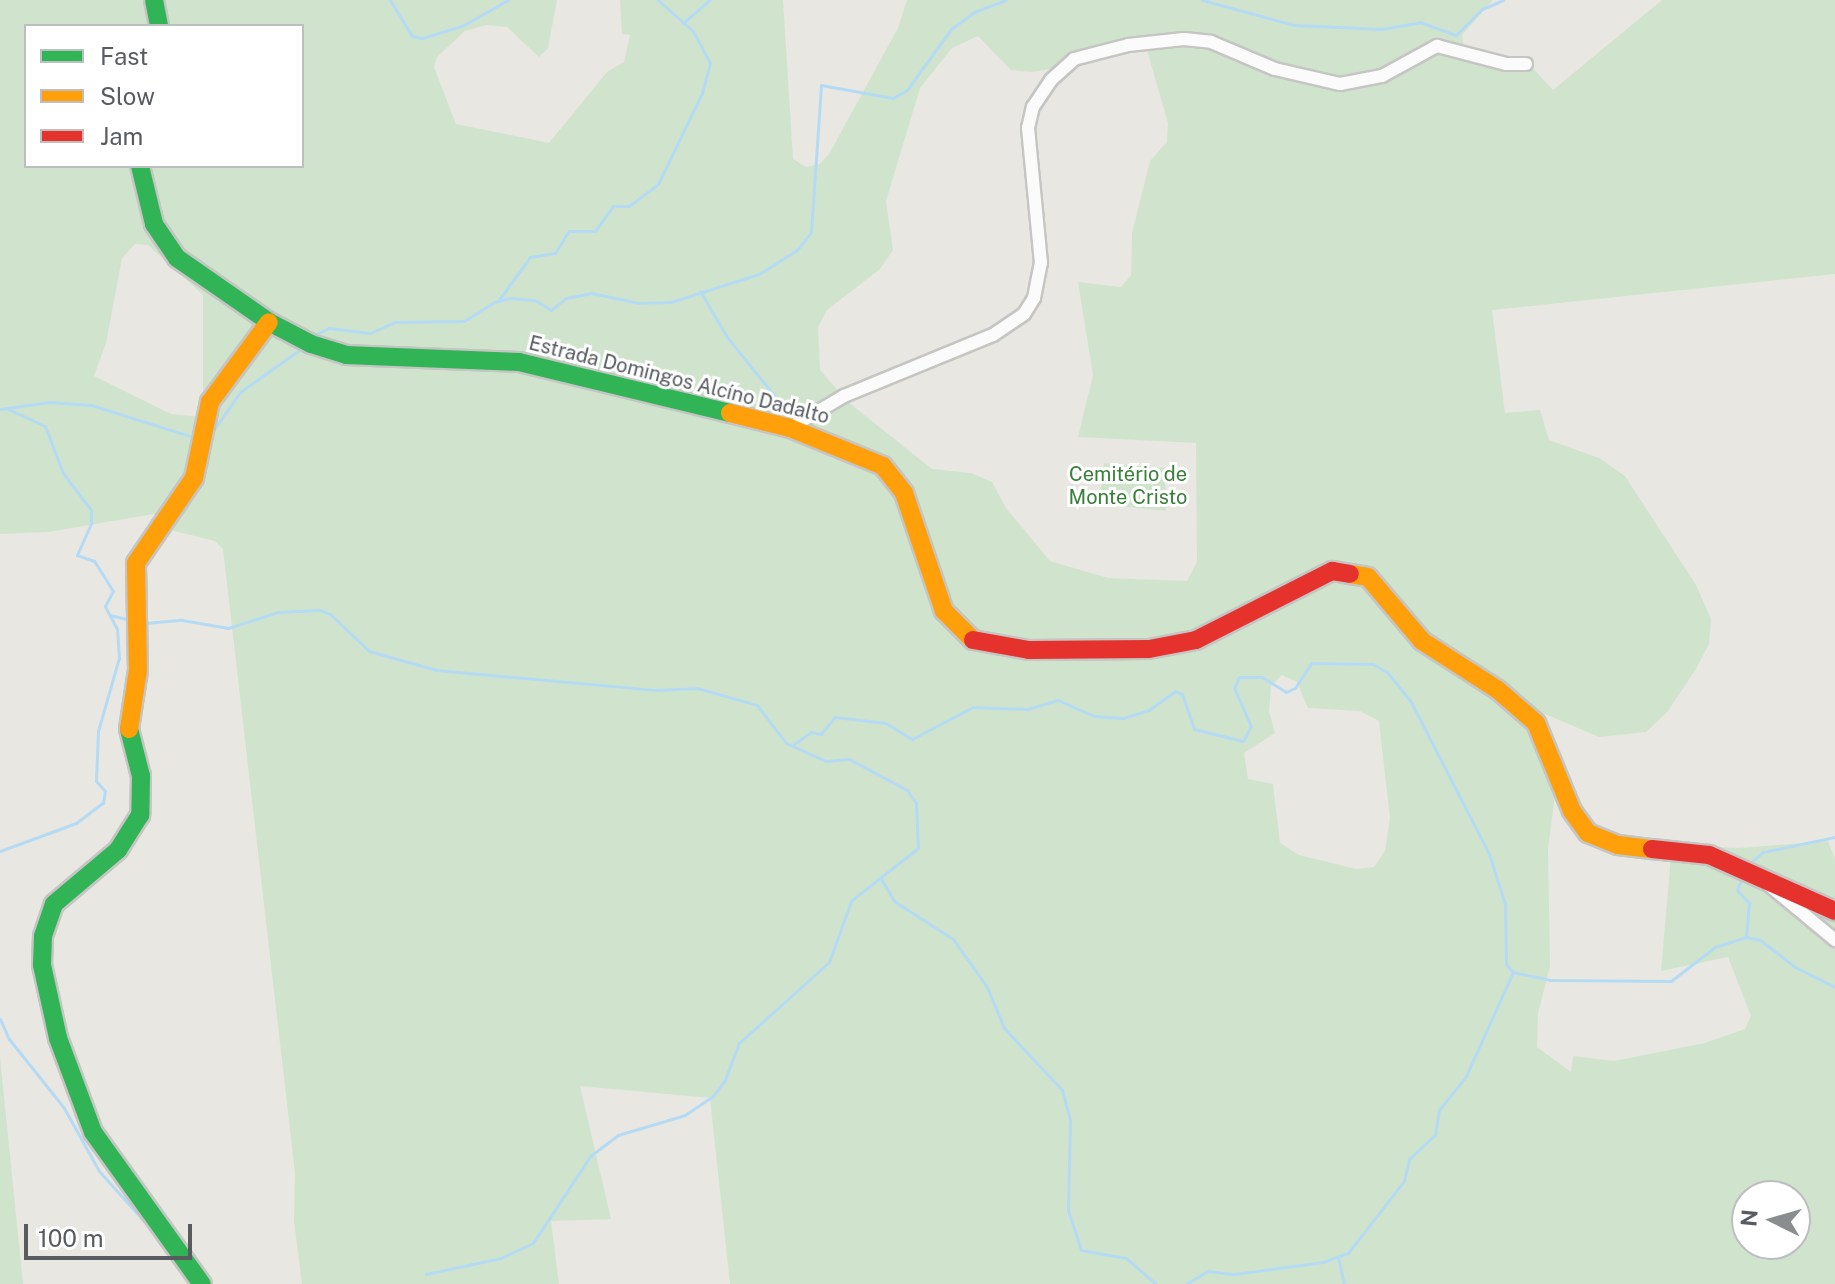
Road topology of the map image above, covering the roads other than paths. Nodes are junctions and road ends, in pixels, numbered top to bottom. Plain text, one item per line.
1 (154, 0) edge
2 (159, 24) edge
3 (1526, 64) dead end
4 (140, 168) edge
5 (269, 322) junction
6 (790, 428) junction
7 (1768, 883) junction
8 (1835, 911) edge
9 (1835, 940) edge
10 (202, 1284) edge

1 - 2 street
3 - 6 street
4 - 5 street, Estrada Domingos Alcíno Dadalto
5 - 6 street, Estrada Domingos Alcíno Dadalto
5 - 10 street
6 - 7 street, Estrada Domingos Alcíno Dadalto
7 - 8 street, Estrada Domingos Alcíno Dadalto
7 - 9 street

